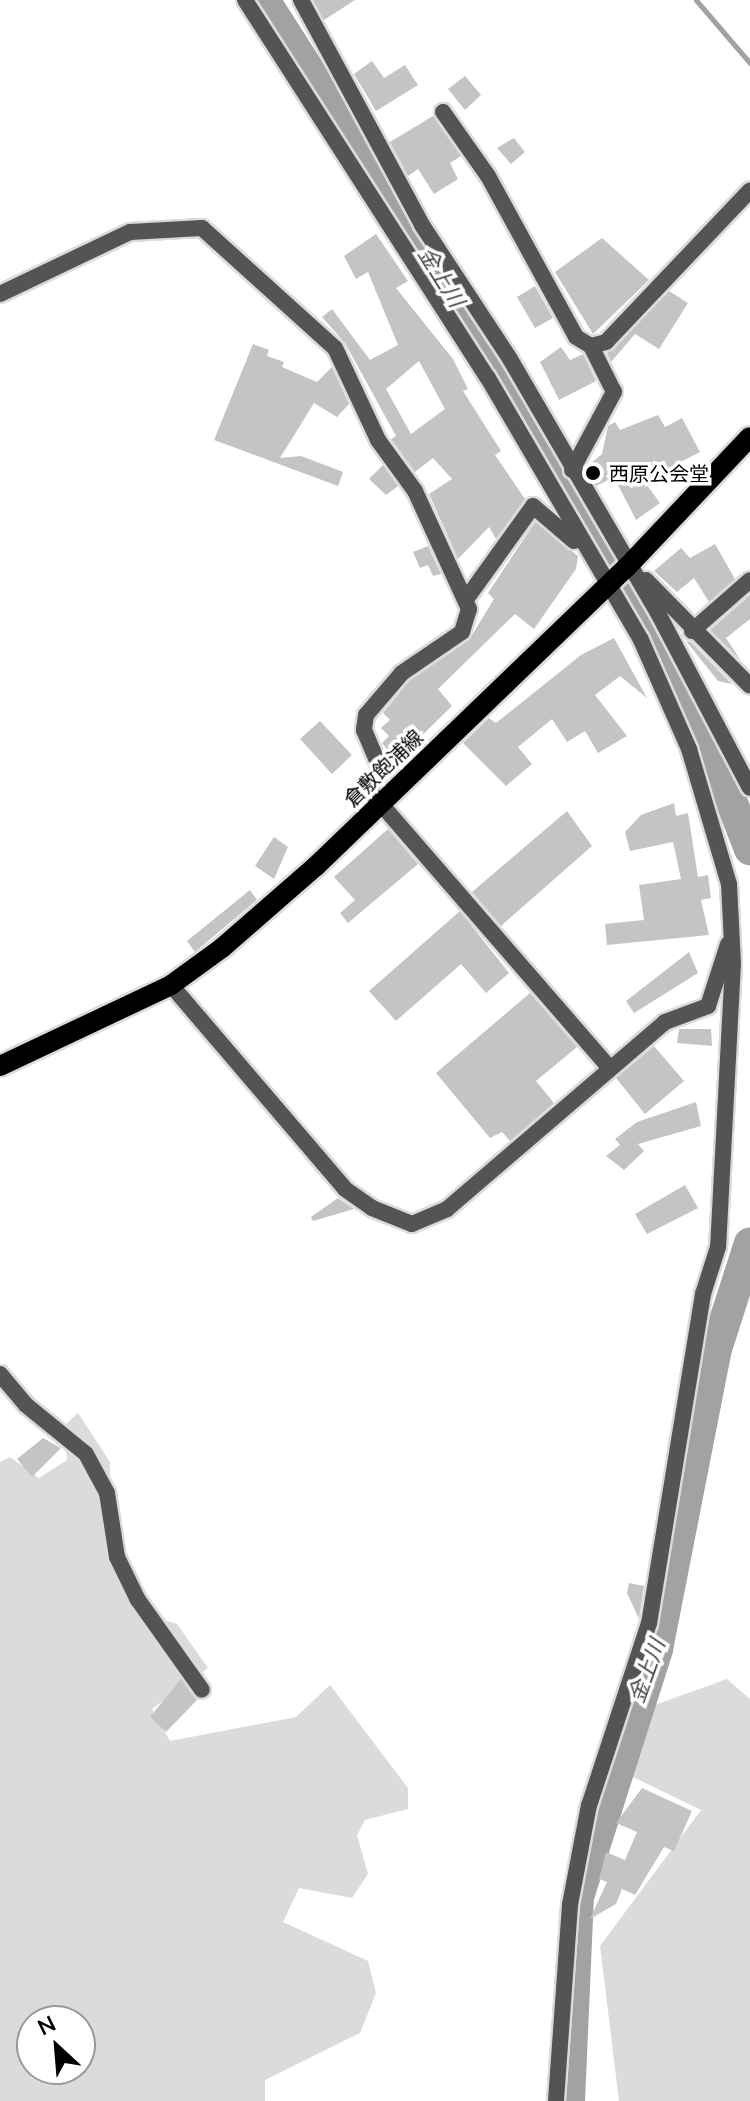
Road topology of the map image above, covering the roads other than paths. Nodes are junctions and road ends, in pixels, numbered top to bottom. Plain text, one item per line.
1 (245, 0) edge
2 (301, 0) edge
3 (443, 112) dead end
4 (750, 190) edge
5 (0, 294) edge
6 (591, 346) junction
7 (750, 437) edge
8 (572, 470) junction
9 (582, 547) junction
10 (630, 571) junction
11 (750, 580) edge
12 (605, 587) junction
13 (467, 598) junction
14 (692, 631) junction
15 (750, 686) edge
16 (750, 788) edge
17 (381, 802) junction
18 (730, 939) junction
19 (171, 985) junction
20 (0, 1066) edge
21 (610, 1068) junction
22 (0, 1374) edge
23 (202, 1690) dead end
24 (556, 2101) edge

1 - 9 street
2 - 8 street
3 - 6 street
4 - 6 street
5 - 13 street
6 - 8 street
7 - 10 main road, 倉敷飽浦線
8 - 10 street
9 - 12 street
9 - 13 street
10 - 12 main road, 倉敷飽浦線
10 - 14 street
10 - 16 street
11 - 14 street
12 - 17 main road, 倉敷飽浦線
12 - 18 street
13 - 17 street
14 - 15 street
17 - 19 main road, 倉敷飽浦線
17 - 21 street
18 - 21 street
18 - 24 street
19 - 20 main road, 倉敷飽浦線
19 - 21 street
22 - 23 street

